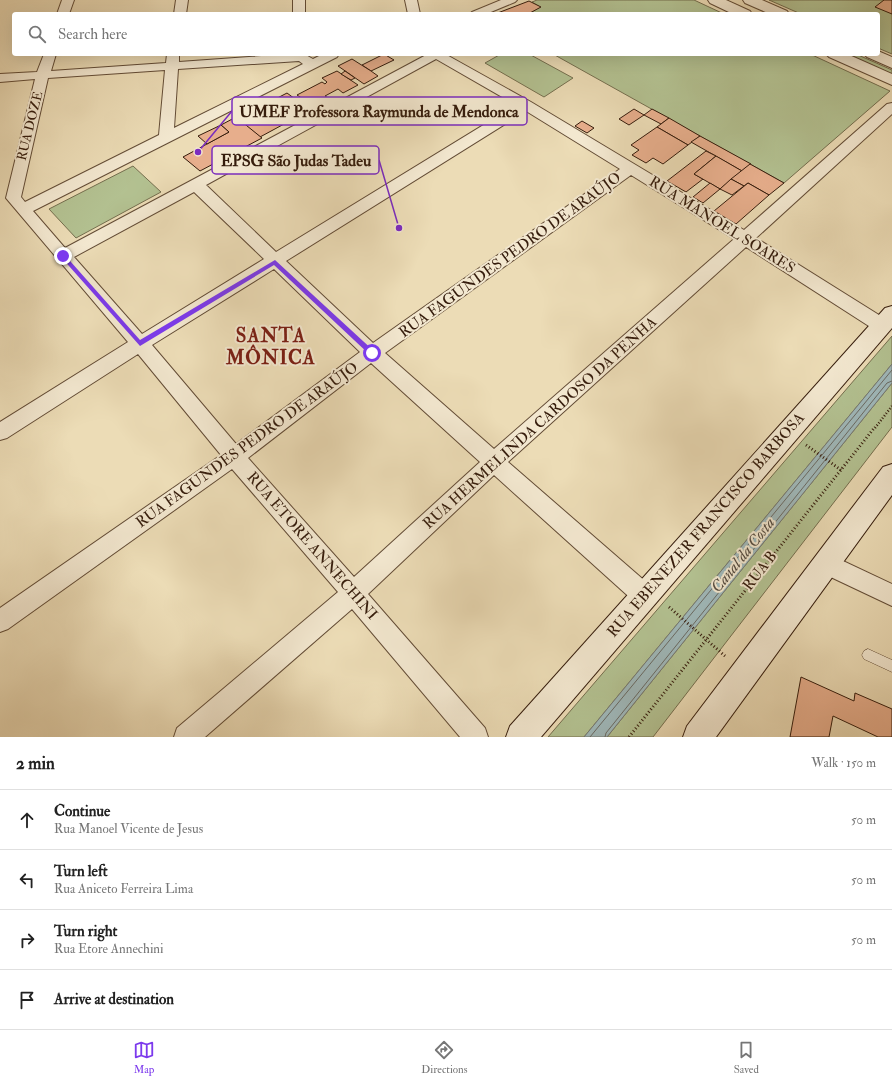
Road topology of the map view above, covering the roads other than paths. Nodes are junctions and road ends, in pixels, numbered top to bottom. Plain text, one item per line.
1 (68, 0) edge
2 (182, 0) edge
3 (299, 0) edge
4 (411, 0) edge
5 (511, 0) edge
6 (715, 0) edge
7 (750, 0) edge
8 (64, 12) edge
9 (180, 12) edge
10 (299, 12) edge
11 (413, 12) edge
12 (481, 12) edge
13 (742, 12) edge
14 (777, 12) edge
15 (49, 56) edge
16 (319, 56) edge
17 (433, 56) edge
18 (440, 56) edge
19 (838, 56) edge
20 (876, 56) edge
21 (305, 58) edge
22 (173, 60) edge
23 (892, 63) edge
24 (43, 74) junction
25 (0, 78) edge
26 (892, 80) edge
27 (526, 105) junction
28 (892, 107) edge
29 (166, 138) junction
30 (630, 169) junction
31 (195, 184) junction
32 (12, 204) edge
33 (746, 239) junction
34 (63, 256) junction
35 (275, 262) junction
36 (887, 320) edge
37 (140, 344) junction
38 (372, 353) junction
39 (0, 432) edge
40 (234, 457) junction
41 (494, 462) junction
42 (892, 475) edge
43 (826, 564) junction
44 (353, 593) junction
45 (892, 595) edge
46 (645, 596) junction
47 (0, 621) edge
48 (868, 655) dead end
49 (892, 666) edge
50 (186, 737) edge
51 (476, 737) edge
52 (521, 737) edge
53 (698, 737) edge

1 - 8 street
2 - 9 street
3 - 10 street
4 - 11 street
5 - 12 street
6 - 13 main road
7 - 14 main road
15 - 24 street, RUA DOZE
16 - 21 street
17 - 31 street
18 - 27 street, RUA MANOEL SOARES
19 - 26 main road
20 - 23 main road
21 - 22 street
21 - 29 street
22 - 24 street
22 - 29 street
24 - 25 street
24 - 32 street, RUA DOZE
27 - 30 street, RUA MANOEL SOARES
27 - 35 street
28 - 33 street, RUA HERMELINDA CARDOSO DA PENHA
29 - 32 street
30 - 33 street, RUA MANOEL SOARES
30 - 38 street, RUA FAGUNDES PEDRO DE ARAÚJO
31 - 34 street
31 - 35 street
32 - 34 street, RUA ETORE ANNECHINI
33 - 36 street, RUA MANOEL SOARES
33 - 41 street, RUA HERMELINDA CARDOSO DA PENHA
34 - 37 street, RUA ETORE ANNECHINI
35 - 37 street
35 - 38 street
36 - 46 main road, RUA EBENEZER FRANCISCO BARBOSA
37 - 39 street
37 - 40 street, RUA ETORE ANNECHINI
38 - 40 street, RUA FAGUNDES PEDRO DE ARAÚJO
38 - 41 street
40 - 44 street, RUA ETORE ANNECHINI
40 - 47 street, RUA FAGUNDES PEDRO DE ARAÚJO
41 - 44 street, RUA HERMELINDA CARDOSO DA PENHA
41 - 46 street
42 - 43 main road
43 - 45 street
43 - 53 main road
44 - 50 street, RUA HERMELINDA CARDOSO DA PENHA
44 - 51 street, RUA ETORE ANNECHINI
46 - 52 main road, RUA EBENEZER FRANCISCO BARBOSA
48 - 49 lane

